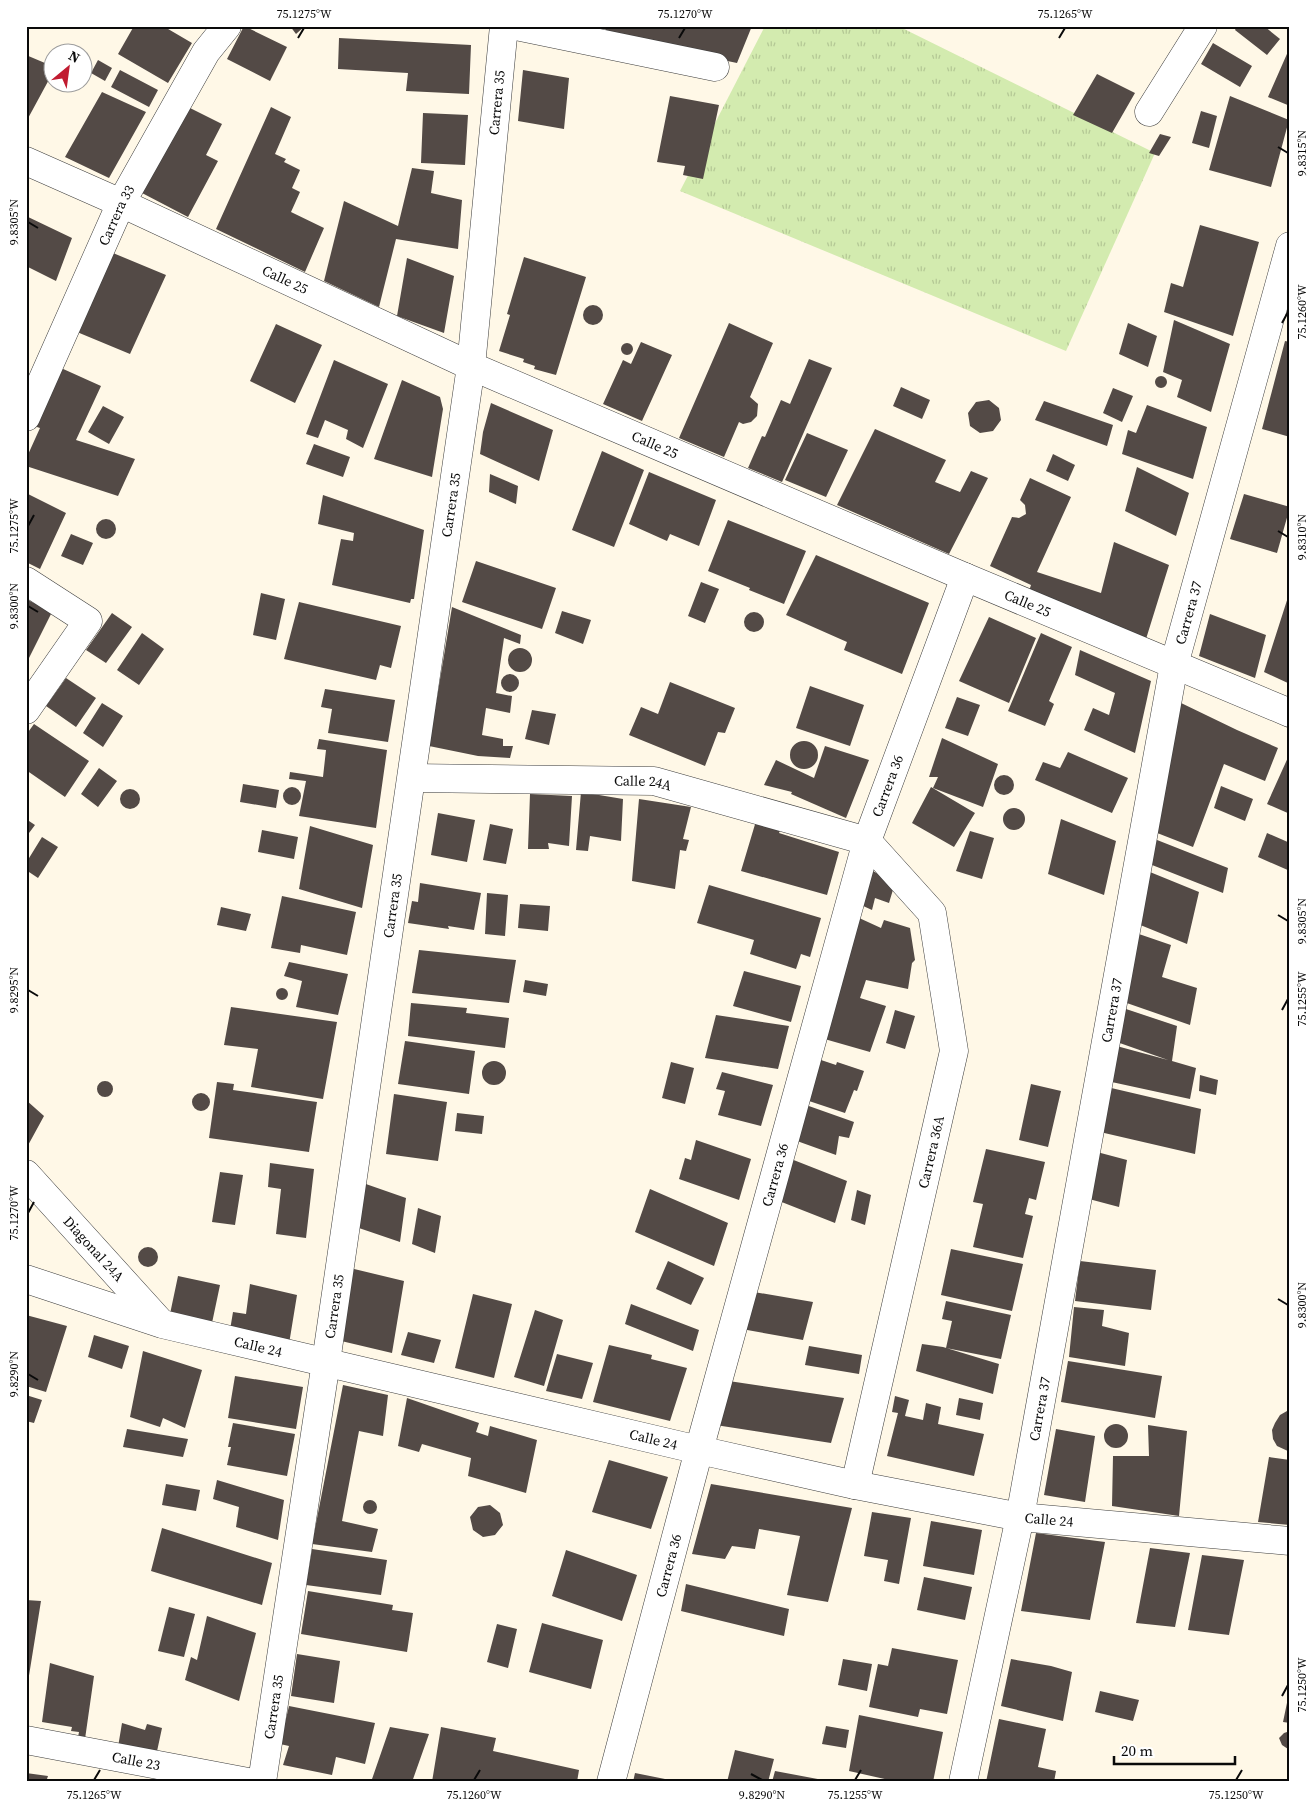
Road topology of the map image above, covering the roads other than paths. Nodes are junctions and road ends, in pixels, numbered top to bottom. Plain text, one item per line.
1 (227, 26) edge
2 (504, 26) edge
3 (516, 26) edge
4 (1203, 26) edge
5 (714, 67) dead end
6 (1149, 112) dead end
7 (26, 161) edge
8 (121, 203) junction
9 (1290, 246) edge
10 (471, 366) junction
11 (26, 417) edge
12 (965, 577) junction
13 (26, 581) edge
14 (1174, 665) junction
15 (26, 710) edge
16 (1290, 713) edge
17 (412, 778) junction
18 (867, 841) junction
19 (26, 1174) edge
20 (26, 1280) edge
21 (162, 1324) junction
22 (326, 1362) junction
23 (699, 1450) junction
24 (855, 1485) junction
25 (1020, 1517) junction
26 (1290, 1541) edge
27 (26, 1740) edge
28 (248, 1782) edge
29 (262, 1782) edge
30 (611, 1782) edge
31 (964, 1782) edge

1 - 8 street, Carrera 33
2 - 10 street, Carrera 35
3 - 5 street
4 - 6 street
7 - 8 street, Calle 25
8 - 10 street, Calle 25
8 - 11 street, Carrera 33
9 - 14 street, Carrera 37
10 - 12 street, Calle 25
10 - 17 street, Carrera 35
12 - 14 street, Calle 25
12 - 18 street, Carrera 36
13 - 15 street
14 - 16 street, Calle 25
14 - 25 street, Carrera 37
17 - 18 street, Calle 24A
17 - 22 street, Carrera 35
18 - 23 street, Carrera 36
18 - 24 street, Carrera 36A
19 - 21 street, Diagonal 24A
20 - 21 street, Calle 24
21 - 22 street, Calle 24
22 - 23 street, Calle 24
22 - 29 street, Carrera 35
23 - 24 street, Calle 24
23 - 30 street, Carrera 36
24 - 25 street, Calle 24
25 - 26 street, Calle 24
25 - 31 street, Carrera 37
27 - 28 street, Calle 23

